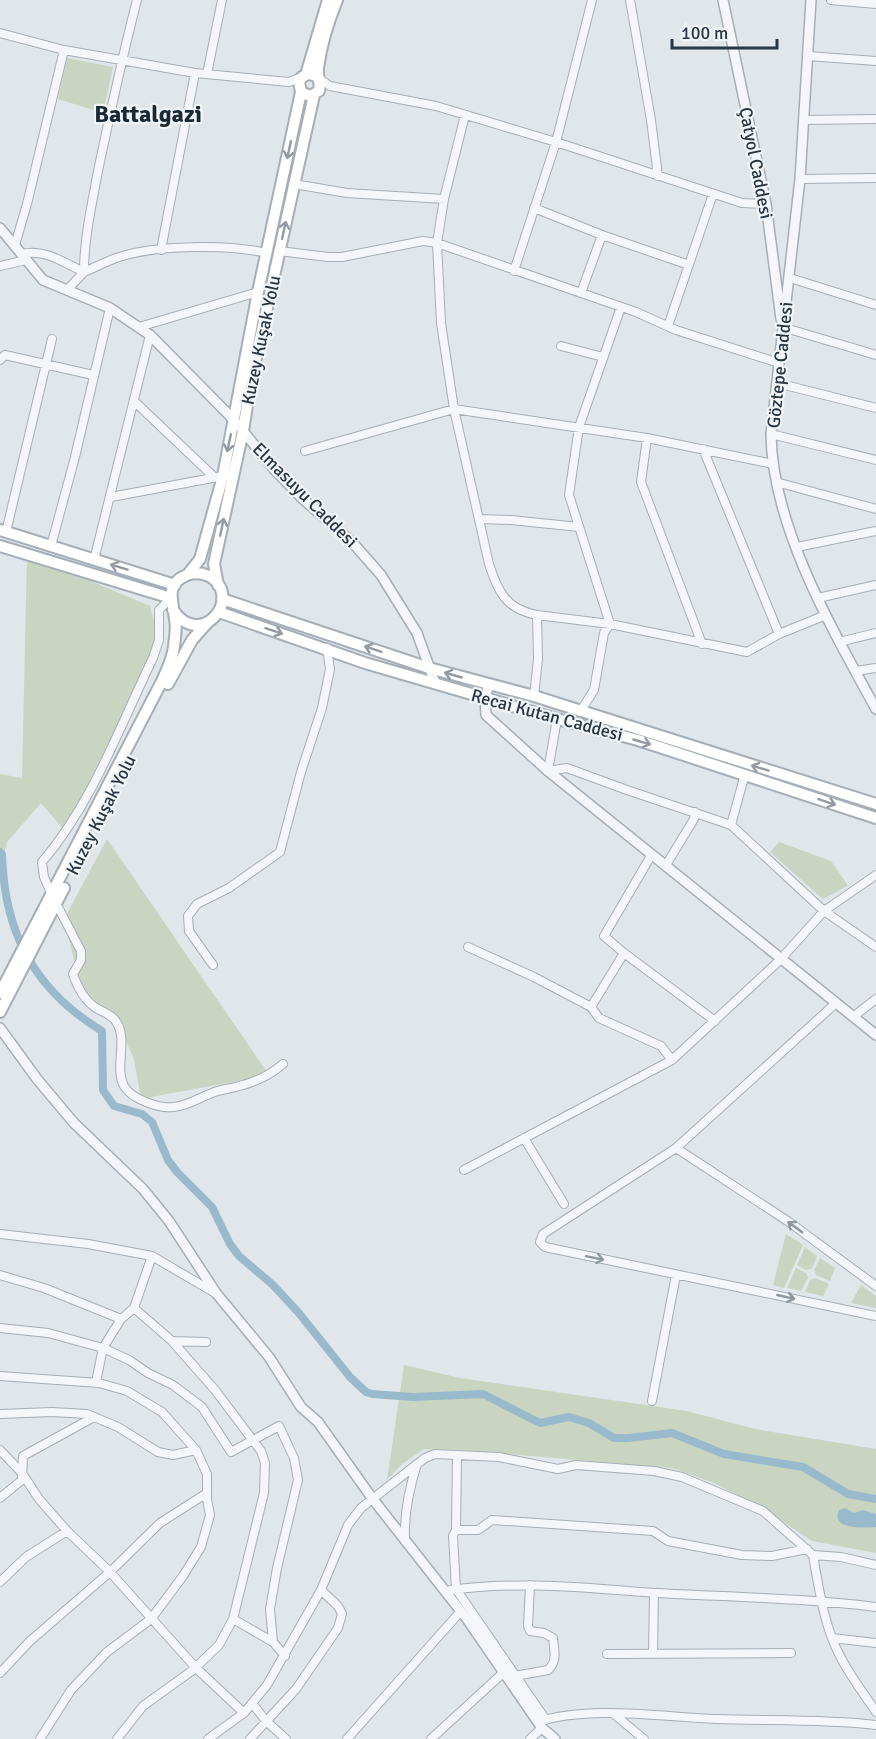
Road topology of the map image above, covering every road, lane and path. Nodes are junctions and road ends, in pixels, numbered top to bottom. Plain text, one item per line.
1 (137, 0) edge
2 (222, 0) edge
3 (328, 0) edge
4 (337, 0) edge
5 (592, 0) edge
6 (630, 0) edge
7 (723, 0) edge
8 (811, 0) edge
9 (831, 0) edge
10 (876, 4) edge
11 (0, 33) edge
12 (64, 50) junction
13 (808, 56) junction
14 (122, 60) junction
15 (876, 61) edge
16 (195, 73) junction
17 (207, 74) junction
18 (311, 74) junction
19 (288, 82) junction
20 (330, 86) junction
21 (300, 91) junction
22 (315, 94) junction
23 (465, 115) junction
24 (876, 119) edge
25 (804, 120) junction
26 (556, 142) junction
27 (658, 176) junction
28 (876, 178) edge
29 (800, 179) junction
30 (294, 184) junction
31 (713, 194) junction
32 (444, 199) junction
33 (766, 204) junction
34 (534, 208) junction
35 (0, 228) edge
36 (602, 235) junction
37 (437, 243) junction
38 (15, 245) junction
39 (161, 250) junction
40 (279, 251) junction
41 (267, 253) junction
42 (24, 257) junction
43 (689, 265) junction
44 (0, 266) edge
45 (514, 271) junction
46 (84, 272) junction
47 (790, 278) junction
48 (67, 290) junction
49 (258, 292) junction
50 (581, 293) junction
51 (876, 305) edge
52 (621, 307) junction
53 (110, 308) junction
54 (668, 326) junction
55 (139, 327) junction
56 (782, 327) junction
57 (150, 335) junction
58 (52, 339) dead end
59 (561, 346) dead end
60 (876, 354) edge
61 (603, 357) junction
62 (0, 360) edge
63 (779, 363) junction
64 (46, 366) junction
65 (93, 375) junction
66 (777, 383) junction
67 (134, 401) junction
68 (876, 408) edge
69 (454, 409) junction
70 (234, 420) junction
71 (579, 427) junction
72 (243, 431) junction
73 (771, 434) junction
74 (647, 438) junction
75 (703, 449) junction
76 (304, 451) dead end
77 (876, 460) edge
78 (773, 464) junction
79 (218, 476) junction
80 (776, 482) junction
81 (111, 497) junction
82 (876, 509) edge
83 (480, 519) junction
84 (579, 527) junction
85 (3, 531) edge
86 (876, 531) edge
87 (0, 546) edge
88 (51, 546) junction
89 (797, 547) junction
90 (94, 560) junction
91 (188, 574) junction
92 (175, 585) junction
93 (218, 585) junction
94 (876, 585) edge
95 (171, 598) junction
96 (818, 598) junction
97 (222, 599) junction
98 (173, 610) junction
99 (219, 612) junction
100 (537, 615) junction
101 (826, 615) junction
102 (208, 622) junction
103 (610, 624) junction
104 (876, 633) edge
105 (779, 634) junction
106 (839, 642) junction
107 (702, 644) junction
108 (327, 648) junction
109 (429, 668) junction
110 (876, 668) edge
111 (855, 671) junction
112 (435, 683) junction
113 (489, 685) junction
114 (534, 696) junction
115 (485, 698) junction
116 (876, 709) edge
117 (580, 712) junction
118 (557, 719) junction
119 (548, 771) junction
120 (745, 774) junction
121 (876, 804) edge
122 (695, 812) junction
123 (876, 818) edge
124 (731, 825) junction
125 (652, 854) junction
126 (666, 865) junction
127 (876, 875) edge
128 (51, 892) dead end
129 (58, 907) dead end
130 (824, 911) junction
131 (34, 938) junction
132 (874, 943) edge
133 (468, 947) dead end
134 (624, 953) junction
135 (780, 960) junction
136 (213, 965) dead end
137 (18, 969) junction
138 (0, 993) edge
139 (876, 999) edge
140 (836, 1003) junction
141 (591, 1007) junction
142 (0, 1012) edge
143 (853, 1017) junction
144 (715, 1021) junction
145 (0, 1028) edge
146 (876, 1035) edge
147 (672, 1060) junction
148 (283, 1064) dead end
149 (524, 1138) junction
150 (676, 1148) junction
151 (464, 1170) dead end
152 (564, 1204) dead end
153 (0, 1234) edge
154 (152, 1256) junction
155 (0, 1275) edge
156 (676, 1275) junction
157 (876, 1286) edge
158 (216, 1293) junction
159 (134, 1308) junction
160 (875, 1316) edge
161 (121, 1319) junction
162 (0, 1328) edge
163 (172, 1341) junction
164 (206, 1342) dead end
165 (103, 1348) junction
166 (0, 1376) edge
167 (96, 1382) junction
168 (652, 1401) dead end
169 (0, 1414) edge
170 (77, 1414) junction
171 (94, 1417) junction
172 (85, 1422) junction
173 (251, 1440) junction
174 (0, 1450) edge
175 (196, 1450) junction
176 (457, 1455) junction
177 (417, 1464) junction
178 (22, 1473) junction
179 (207, 1493) junction
180 (0, 1498) edge
181 (372, 1498) junction
182 (456, 1530) junction
183 (67, 1531) junction
184 (405, 1539) junction
185 (810, 1552) junction
186 (876, 1565) edge
187 (110, 1572) junction
188 (0, 1581) edge
189 (530, 1585) junction
190 (456, 1589) junction
191 (321, 1590) junction
192 (445, 1591) junction
193 (654, 1593) junction
194 (821, 1600) junction
195 (876, 1606) edge
196 (460, 1611) junction
197 (151, 1619) junction
198 (233, 1619) junction
199 (832, 1638) junction
200 (273, 1642) junction
201 (876, 1643) edge
202 (791, 1653) dead end
203 (607, 1654) dead end
204 (653, 1654) junction
205 (285, 1656) junction
206 (196, 1668) junction
207 (0, 1673) edge
208 (503, 1673) junction
209 (514, 1676) junction
210 (252, 1703) junction
211 (244, 1713) junction
212 (876, 1713) edge
213 (615, 1715) junction
214 (266, 1720) junction
215 (542, 1723) junction
216 (876, 1725) edge
217 (40, 1739) edge
218 (117, 1739) edge
219 (208, 1739) edge
220 (249, 1739) edge
221 (286, 1739) edge
222 (347, 1739) edge
223 (431, 1739) edge
224 (530, 1739) edge
225 (555, 1739) edge
226 (644, 1739) edge

1 - 14 street
2 - 17 street
3 - 18 main road
4 - 18 main road
5 - 26 street
6 - 27 street
7 - 33 street, Çatyol Caddesi
8 - 13 street, Göztepe Caddesi
9 - 10 street
11 - 12 street
12 - 14 street
12 - 38 street
13 - 15 street
13 - 25 street, Göztepe Caddesi
14 - 16 street
14 - 46 street
16 - 17 street
16 - 39 street
17 - 19 street
18 - 19 street
18 - 20 street
18 - 21 main road
18 - 22 main road
19 - 21 street
20 - 22 street
20 - 23 street
21 - 22 main road
21 -> 41 main road, Kuzey Kuşak Yolu
22 - 30 main road, Kuzey Kuşak Yolu
23 - 26 street
23 - 32 street
24 - 25 street
25 - 29 street, Göztepe Caddesi
26 - 27 street
26 - 34 street
27 - 31 street
28 - 29 street
29 - 47 street, Göztepe Caddesi
30 - 32 street
40 -> 30 main road, Kuzey Kuşak Yolu
31 - 33 street
31 - 43 street
32 - 37 street
33 - 56 street, Çatyol Caddesi
34 - 36 street
34 - 45 street
35 - 38 street, Elmasuyu Caddesi
36 - 43 street
36 - 50 street
37 - 40 street
37 - 45 street
37 - 69 street
38 - 42 street, Elmasuyu Caddesi
39 - 41 street
39 - 46 street
40 - 72 main road, Kuzey Kuşak Yolu
41 - 49 main road, Kuzey Kuşak Yolu
42 - 44 street
42 - 46 street
42 - 48 street, Elmasuyu Caddesi
43 - 54 street
45 - 50 street
46 - 48 street
47 - 51 street
47 - 56 street, Göztepe Caddesi
48 - 53 street, Elmasuyu Caddesi
49 - 55 street
49 - 70 main road, Kuzey Kuşak Yolu
50 - 52 street
52 - 54 street
52 - 61 street
53 - 55 street, Elmasuyu Caddesi
53 - 65 street
54 - 63 street
55 - 57 street, Elmasuyu Caddesi
56 - 60 street
56 - 63 street, Göztepe Caddesi
57 - 67 street
57 - 70 street, Elmasuyu Caddesi
58 - 64 street
59 - 61 street
61 - 71 street
62 - 64 street
63 - 66 street, Göztepe Caddesi
64 - 65 street
64 - 85 street
65 - 88 street
66 - 68 street
66 - 73 street, Göztepe Caddesi
67 - 79 street
67 - 81 street
69 - 71 street
69 - 76 street
69 - 83 street
70 - 72 street, Elmasuyu Caddesi
70 -> 79 main road, Kuzey Kuşak Yolu
71 - 74 street
71 - 84 street
93 -> 72 main road, Kuzey Kuşak Yolu
72 - 109 street, Elmasuyu Caddesi
73 - 77 street
73 - 78 street, Göztepe Caddesi
74 - 75 street
74 - 107 street
75 - 78 street
75 - 105 street
78 - 80 street, Göztepe Caddesi
79 - 81 street
79 - 91 main road, Kuzey Kuşak Yolu
80 - 82 street
80 - 89 street, Göztepe Caddesi
81 - 90 street
83 - 84 street
83 - 100 street
84 - 103 street
85 - 88 main road
86 - 89 street
87 - 95 main road
88 - 90 main road
89 - 96 street, Göztepe Caddesi
92 -> 90 main road
91 - 92 main road
91 - 93 main road
92 - 95 main road
93 - 97 main road
94 - 96 street
95 - 98 main road
95 - 128 street
96 - 101 street, Göztepe Caddesi
97 - 99 main road
109 -> 97 main road, Recai Kutan Caddesi
98 - 102 main road
98 - 131 main road, Kuzey Kuşak Yolu
99 - 102 main road
99 -> 108 main road, Recai Kutan Caddesi
100 - 103 street
100 - 114 street
101 - 105 street
101 - 106 street, Göztepe Caddesi
102 - 131 main road, Kuzey Kuşak Yolu
103 - 107 street
103 - 117 street
104 - 106 street
105 - 107 street
106 - 111 street, Göztepe Caddesi
108 - 112 main road, Recai Kutan Caddesi
108 - 136 street
109 - 112 street, Elmasuyu Caddesi
113 -> 109 main road, Recai Kutan Caddesi
110 - 111 street
111 - 116 street, Göztepe Caddesi
112 - 115 main road, Recai Kutan Caddesi
113 - 114 main road, Recai Kutan Caddesi
113 - 115 street
114 - 117 main road, Recai Kutan Caddesi
115 - 118 main road, Recai Kutan Caddesi
115 - 119 street
121 -> 117 main road, Recai Kutan Caddesi
118 - 119 street
118 -> 120 main road, Recai Kutan Caddesi
119 - 122 street
119 - 125 street
120 -> 123 main road, Recai Kutan Caddesi
120 - 124 street
122 - 124 street
122 - 126 street
124 - 130 street
125 - 126 street
125 - 134 street
126 - 135 street
127 - 130 street
129 - 148 street
130 - 132 street
130 - 135 street
131 - 137 main road, Kuzey Kuşak Yolu
133 - 141 street
134 - 141 street
134 - 144 street
135 - 140 street
135 - 144 street
137 - 138 main road, Kuzey Kuşak Yolu
137 - 142 main road, Kuzey Kuşak Yolu
139 - 143 street
140 - 143 street
140 - 150 street
141 - 147 street
143 - 146 street
144 - 147 street
145 - 158 street
147 - 149 street
149 - 151 street
149 - 152 street
150 -> 156 street
157 -> 150 street
153 - 154 street
154 - 158 street
154 - 159 street
155 - 161 street
156 -> 160 street
156 - 168 street
158 - 181 street
159 - 161 street
159 - 163 street
161 - 165 street
162 - 165 street
163 - 164 street
163 - 173 street
165 - 167 street
165 - 173 street
166 - 167 street
167 - 175 street
169 - 170 street
170 - 171 street
170 - 172 street
171 - 172 street
171 - 175 street
172 - 178 street
173 - 198 street
173 - 200 street
174 - 178 street
175 - 179 street
176 - 177 street
176 - 182 street
176 - 185 street
177 - 181 street
177 - 184 street
178 - 180 street
178 - 183 street
179 - 187 street
179 - 197 street
181 - 184 street
181 - 191 street
182 - 185 street
182 - 190 street
183 - 187 street
183 - 188 street
184 - 192 street
185 - 186 street
185 - 194 street
187 - 197 street
187 - 207 street
189 - 190 street
189 - 193 street
189 - 209 street
190 - 192 street
190 - 209 street
191 - 205 street
191 - 214 street
192 - 196 street
193 - 194 street
193 - 204 street
194 - 195 street
194 - 199 street
196 - 208 street
196 - 222 street
197 - 206 street
197 - 217 street
198 - 200 street
198 - 206 street
199 - 201 street
199 - 212 street
200 - 205 street
202 - 204 street
203 - 204 street
205 - 210 street
206 - 211 street
206 - 218 street
208 - 215 street
208 - 223 street
209 - 215 street
210 - 211 street
210 - 214 street
211 - 219 street
213 - 215 street
213 - 216 street
213 - 226 street
214 - 220 street
214 - 221 street
215 - 224 street
215 - 225 street

